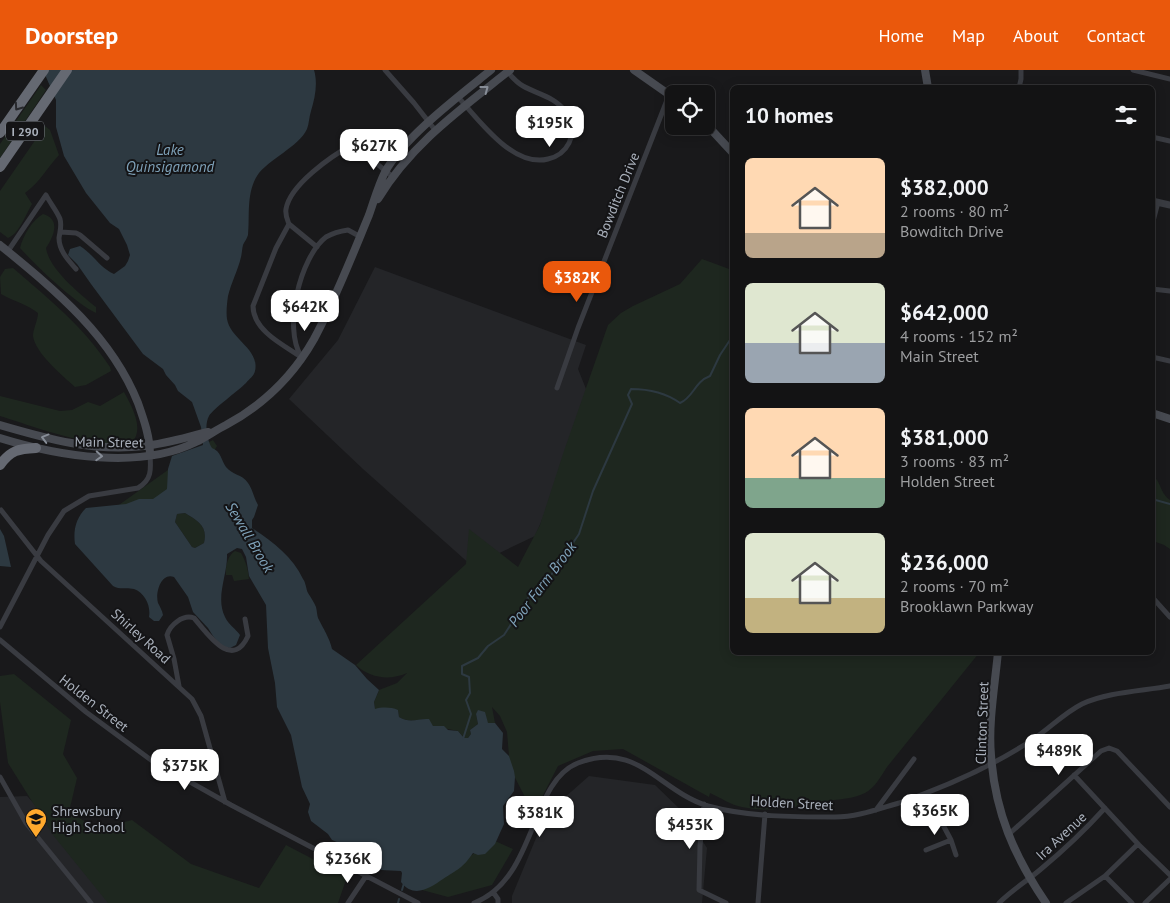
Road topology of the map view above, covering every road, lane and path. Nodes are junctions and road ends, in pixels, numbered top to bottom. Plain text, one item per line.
1 (44, 70) edge
2 (67, 70) edge
3 (385, 70) edge
4 (491, 70) edge
5 (634, 70) edge
6 (925, 70) edge
7 (1021, 70) edge
8 (1133, 70) edge
9 (508, 71) edge
10 (1170, 79) edge
11 (928, 85) edge
12 (1020, 85) edge
13 (665, 92) edge
14 (458, 97) junction
15 (465, 104) junction
16 (665, 114) edge
17 (429, 122) junction
18 (435, 130) junction
19 (0, 133) edge
20 (715, 134) edge
21 (1155, 138) edge
22 (1170, 141) edge
23 (730, 150) edge
24 (0, 167) edge
25 (386, 172) junction
26 (393, 177) junction
27 (1155, 201) edge
28 (1170, 205) edge
29 (368, 216) junction
30 (289, 224) junction
31 (61, 232) junction
32 (360, 236) junction
33 (0, 245) edge
34 (317, 247) junction
35 (8, 251) junction
36 (107, 258) dead end
37 (76, 269) dead end
38 (1155, 289) edge
39 (1170, 291) edge
40 (303, 358) junction
41 (1155, 358) edge
42 (1170, 361) edge
43 (557, 388) dead end
44 (1155, 413) edge
45 (1170, 419) edge
46 (0, 425) edge
47 (0, 438) edge
48 (196, 438) junction
49 (150, 446) junction
50 (36, 448) junction
51 (150, 455) junction
52 (0, 465) edge
53 (1, 510) edge
54 (37, 556) junction
55 (1155, 600) edge
56 (1170, 617) edge
57 (245, 619) dead end
58 (0, 627) edge
59 (0, 640) edge
60 (998, 655) edge
61 (1170, 686) edge
62 (179, 687) junction
63 (914, 759) dead end
64 (992, 763) junction
65 (1074, 775) junction
66 (0, 777) edge
67 (926, 793) junction
68 (225, 802) junction
69 (704, 804) junction
70 (1170, 807) edge
71 (1105, 808) junction
72 (876, 810) junction
73 (765, 814) junction
74 (1008, 835) junction
75 (951, 840) junction
76 (1138, 844) junction
77 (926, 850) dead end
78 (956, 854) dead end
79 (1170, 875) edge
80 (366, 876) junction
81 (1104, 876) junction
82 (1030, 878) junction
83 (1170, 879) edge
84 (493, 892) junction
85 (91, 903) edge
86 (348, 903) edge
87 (418, 903) edge
88 (474, 903) edge
89 (498, 903) edge
90 (726, 903) edge
91 (758, 903) edge
92 (1000, 903) edge
93 (1046, 903) edge
94 (1066, 903) edge
95 (1132, 903) edge
96 (1145, 903) edge

1 -> 19 highway, I 290
2 - 24 highway, I 290
3 - 17 street
4 - 14 main road, Main Street
5 - 13 main road
6 - 11 main road
7 - 12 street
8 - 10 street
15 -> 9 main road, Main Street
9 - 15 street
14 - 15 street
14 - 17 main road, Main Street
15 - 18 main road, Main Street
16 - 43 street, Bowditch Drive
17 - 18 street
17 - 25 main road, Main Street
18 - 26 main road, Main Street
20 - 23 main road
21 - 22 street
25 - 26 street
25 - 29 main road, Main Street
25 - 30 street
26 - 29 main road, Main Street
27 - 28 street
29 - 32 main road, Main Street
30 - 34 street
30 - 40 street
31 - 35 street
31 - 36 street
31 - 37 street
32 - 34 street
32 - 40 main road, Main Street
33 - 35 main road
34 - 40 street
35 - 49 main road
38 - 39 street
40 - 48 main road, Main Street
41 - 42 street
44 - 45 main road
49 -> 46 main road, Main Street
47 - 50 main road, Main Street
48 - 49 main road, Main Street
48 - 51 main road, Main Street
49 - 51 main road
50 -> 51 main road, Main Street
50 - 52 highway
51 - 54 street
53 - 54 street, Shirley Road
54 - 58 street
54 - 62 street, Shirley Road
55 - 56 street
57 - 62 street
59 - 68 street, Holden Street
60 - 64 main road, Clinton Street
61 - 64 street, Holden Street
62 - 68 street, Shirley Road
63 - 72 street
64 - 67 street, Holden Street
64 - 74 main road, Clinton Street
65 - 70 street
65 - 71 street
65 - 74 street
66 - 85 street
67 - 72 street, Holden Street
67 - 75 street
68 - 80 street, Holden Street
69 - 73 street, Holden Street
69 - 84 street, Holden Street
69 - 90 street
71 - 76 street
71 - 82 street, Ira Avenue
72 - 73 street, Holden Street
73 - 91 street
74 - 82 main road, Clinton Street
75 - 77 street
75 - 78 street
76 - 79 street
76 - 81 street
80 - 86 street
80 - 87 street, Holden Street
81 - 94 street
81 - 95 street
82 - 92 street, Ira Avenue
82 - 93 main road, Clinton Street
83 - 96 street
84 - 88 street, Holden Street
84 - 89 street

